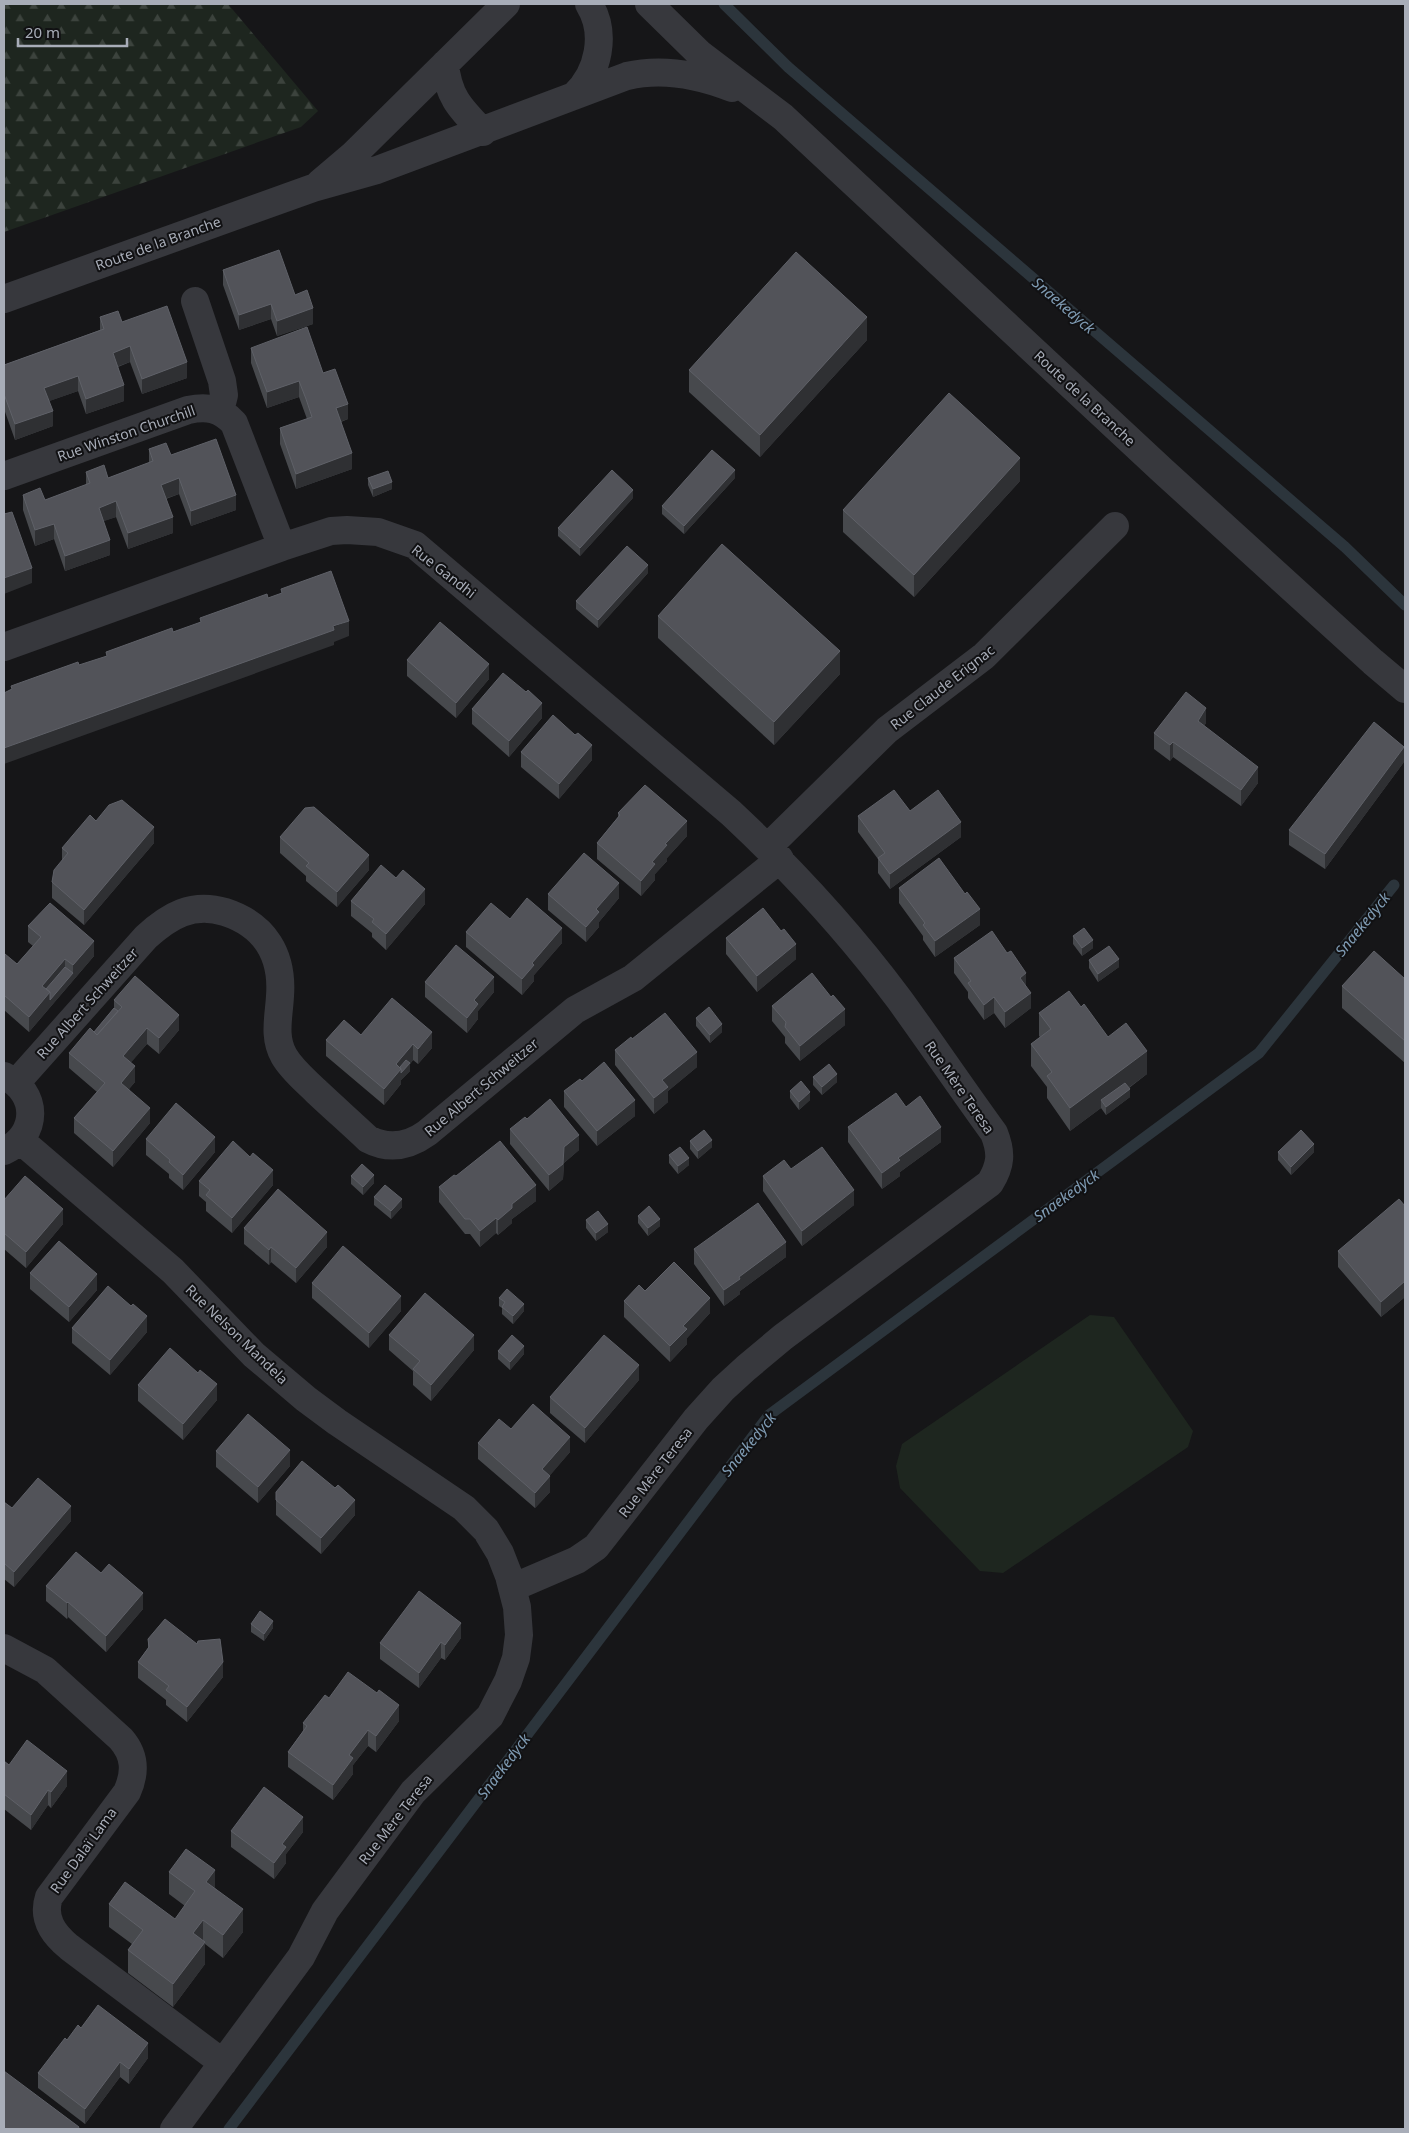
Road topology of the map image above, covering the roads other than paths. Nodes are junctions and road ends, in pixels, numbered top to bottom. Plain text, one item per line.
1 (506, 4) edge
2 (589, 4) edge
3 (649, 4) edge
4 (445, 64) junction
5 (574, 96) junction
6 (767, 105) junction
7 (483, 132) junction
8 (312, 188) junction
9 (4, 298) edge
10 (195, 301) dead end
11 (220, 411) junction
12 (4, 476) edge
13 (1115, 526) dead end
14 (282, 547) junction
15 (4, 647) edge
16 (1405, 689) edge
17 (774, 853) junction
18 (10, 1079) edge
19 (12, 1145) edge
20 (512, 1588) junction
21 (4, 1648) edge
22 (223, 2063) junction
23 (174, 2129) edge

1 - 4 street, Route de la Branche
2 - 5 street, Route de la Branche
3 - 6 street, Route de la Branche
4 - 7 street
4 - 8 street, Route de la Branche
5 - 6 street, Route de la Branche
5 - 7 street, Route de la Branche
6 - 16 street, Route de la Branche
7 - 8 street, Route de la Branche
8 - 9 street, Route de la Branche
10 - 11 street
11 - 12 street, Rue Winston Churchill
11 - 14 street
13 - 17 street, Rue Claude Erignac
14 - 15 street, Rue Gandhi
14 - 17 street, Rue Gandhi
17 - 18 street, Rue Albert Schweitzer
17 - 20 street, Rue Mère Teresa
18 - 19 street
19 - 20 street, Rue Nelson Mandela
20 - 22 street, Rue Mère Teresa
21 - 22 street, Rue Dalaï Lama
22 - 23 street, Rue Mère Teresa

